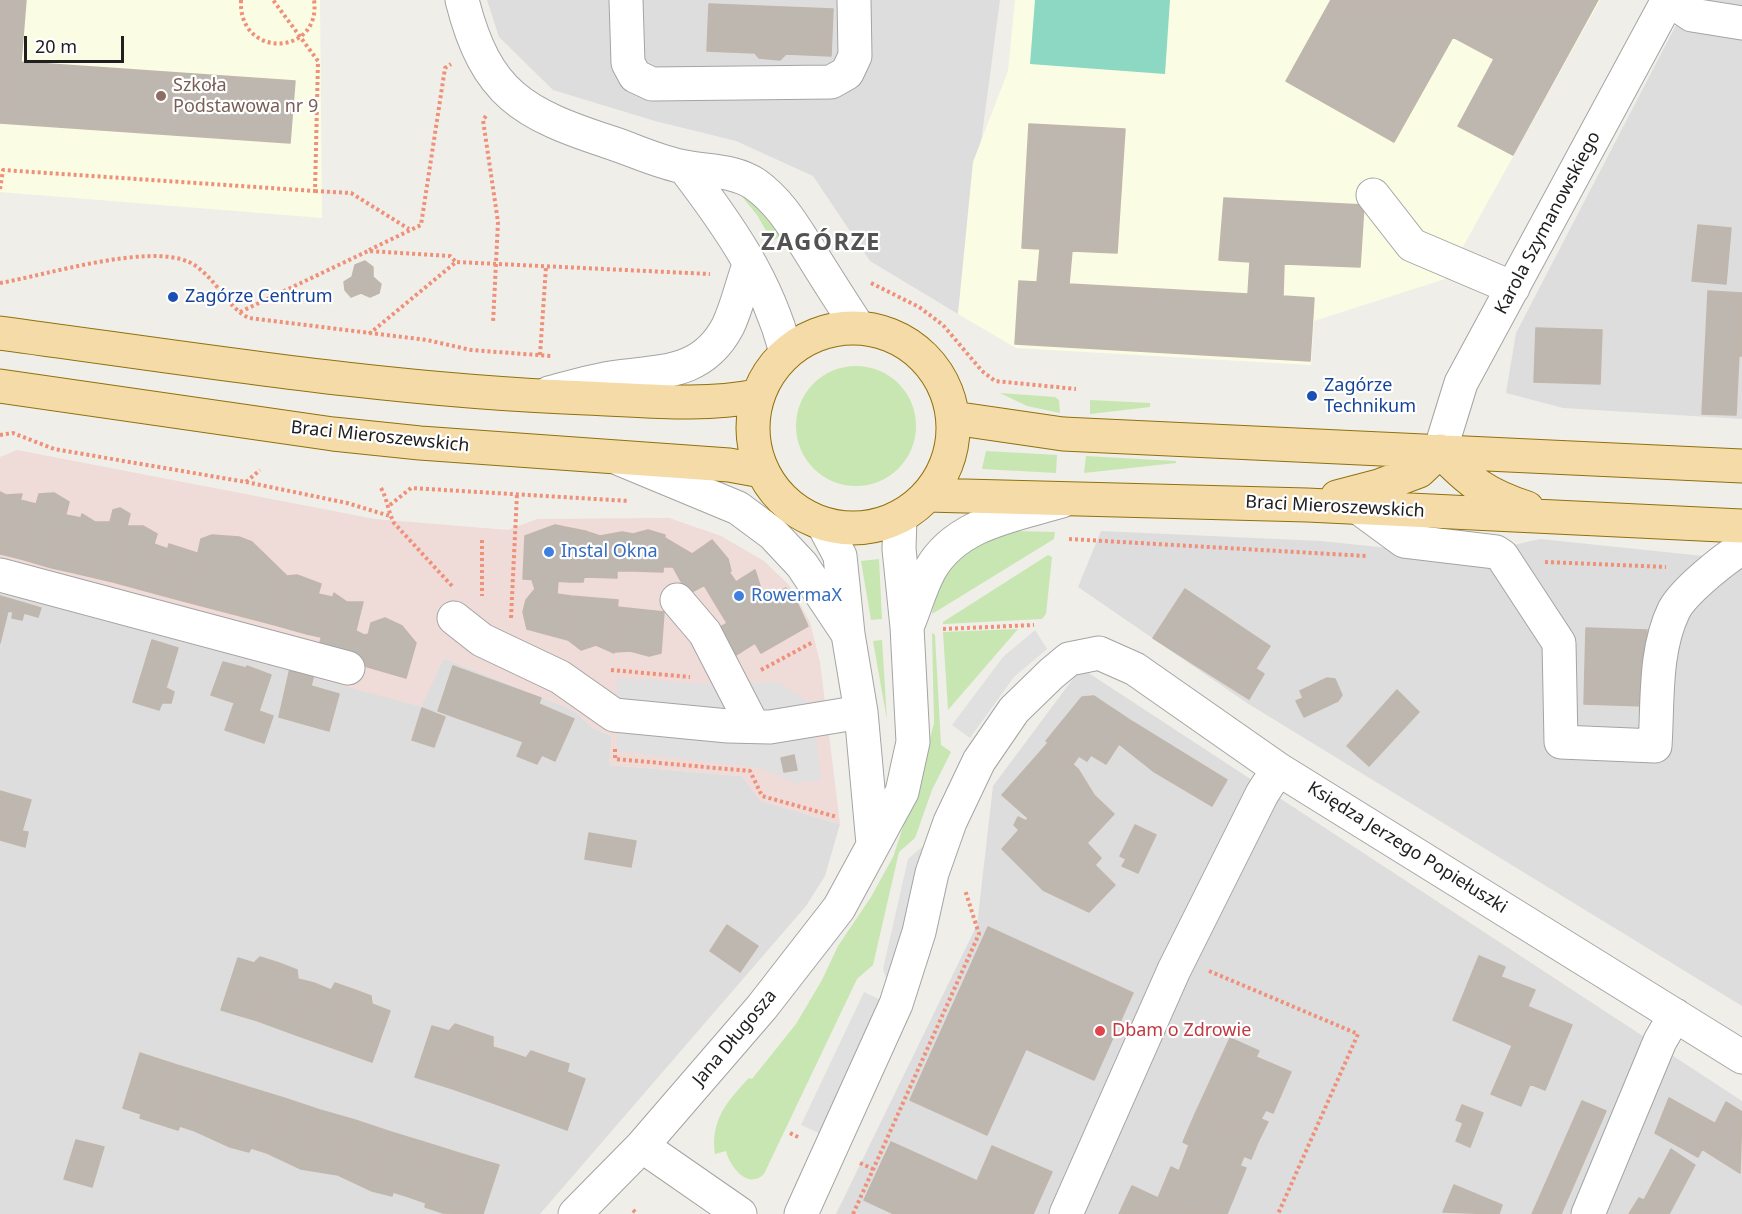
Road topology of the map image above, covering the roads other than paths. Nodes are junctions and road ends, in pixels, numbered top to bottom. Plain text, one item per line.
1 (462, 0) edge
2 (626, 0) edge
3 (854, 0) edge
4 (1669, 0) edge
5 (1742, 22) edge
6 (684, 167) junction
7 (1373, 195) dead end
8 (749, 265) junction
9 (1513, 288) junction
10 (858, 327) junction
11 (0, 333) edge
12 (786, 352) junction
13 (0, 386) edge
14 (536, 396) junction
15 (757, 396) junction
16 (953, 418) junction
17 (1440, 451) junction
18 (613, 456) junction
19 (1742, 466) edge
20 (762, 471) junction
21 (927, 495) junction
22 (1070, 498) junction
23 (1306, 505) junction
24 (1359, 508) junction
25 (900, 517) junction
26 (1563, 519) junction
27 (823, 524) junction
28 (1742, 526) edge
29 (1742, 548) edge
30 (0, 575) edge
31 (677, 600) dead end
32 (454, 603) road end
33 (907, 627) junction
34 (833, 637) junction
35 (348, 668) dead end
36 (861, 712) junction
37 (753, 726) junction
38 (1278, 769) junction
39 (873, 844) junction
40 (1675, 1015) junction
41 (1742, 1057) edge
42 (642, 1146) junction
43 (575, 1214) edge
44 (740, 1214) edge
45 (801, 1214) edge
46 (1066, 1214) edge
47 (1588, 1214) edge

1 - 6 street
2 - 3 street
4 - 5 street
4 - 9 street, Karola Szymanowskiego
6 - 8 street
6 - 10 street
7 - 9 street
8 - 12 street
8 - 14 street
9 - 17 street, Karola Szymanowskiego
10 - 12 main road
10 - 16 main road
11 - 14 main road
12 - 15 main road
13 - 18 main road, Braci Mieroszewskich
14 - 15 main road
15 - 20 main road
16 - 17 main road
16 - 21 main road
17 - 19 main road
17 - 23 main road
17 - 26 main road
18 - 20 main road, Braci Mieroszewskich
18 - 34 street
20 - 27 main road
21 - 22 main road, Braci Mieroszewskich
21 - 25 main road
22 - 23 main road, Braci Mieroszewskich
22 - 33 street
23 - 24 main road, Braci Mieroszewskich
24 - 26 main road, Braci Mieroszewskich
24 - 29 street
25 - 27 main road
25 - 33 street, Jana Długosza
26 - 28 main road, Braci Mieroszewskich
27 - 34 street
30 - 35 street
31 - 37 street
32 - 37 street
33 - 39 street, Jana Długosza
34 - 36 street
36 - 37 street
36 - 39 street
38 - 40 street, Księdza Jerzego Popiełuszki
38 - 45 street, Księdza Jerzego Popiełuszki
38 - 46 street
39 - 42 street, Jana Długosza
40 - 41 street, Księdza Jerzego Popiełuszki
40 - 47 street
42 - 43 street, Jana Długosza
42 - 44 street

